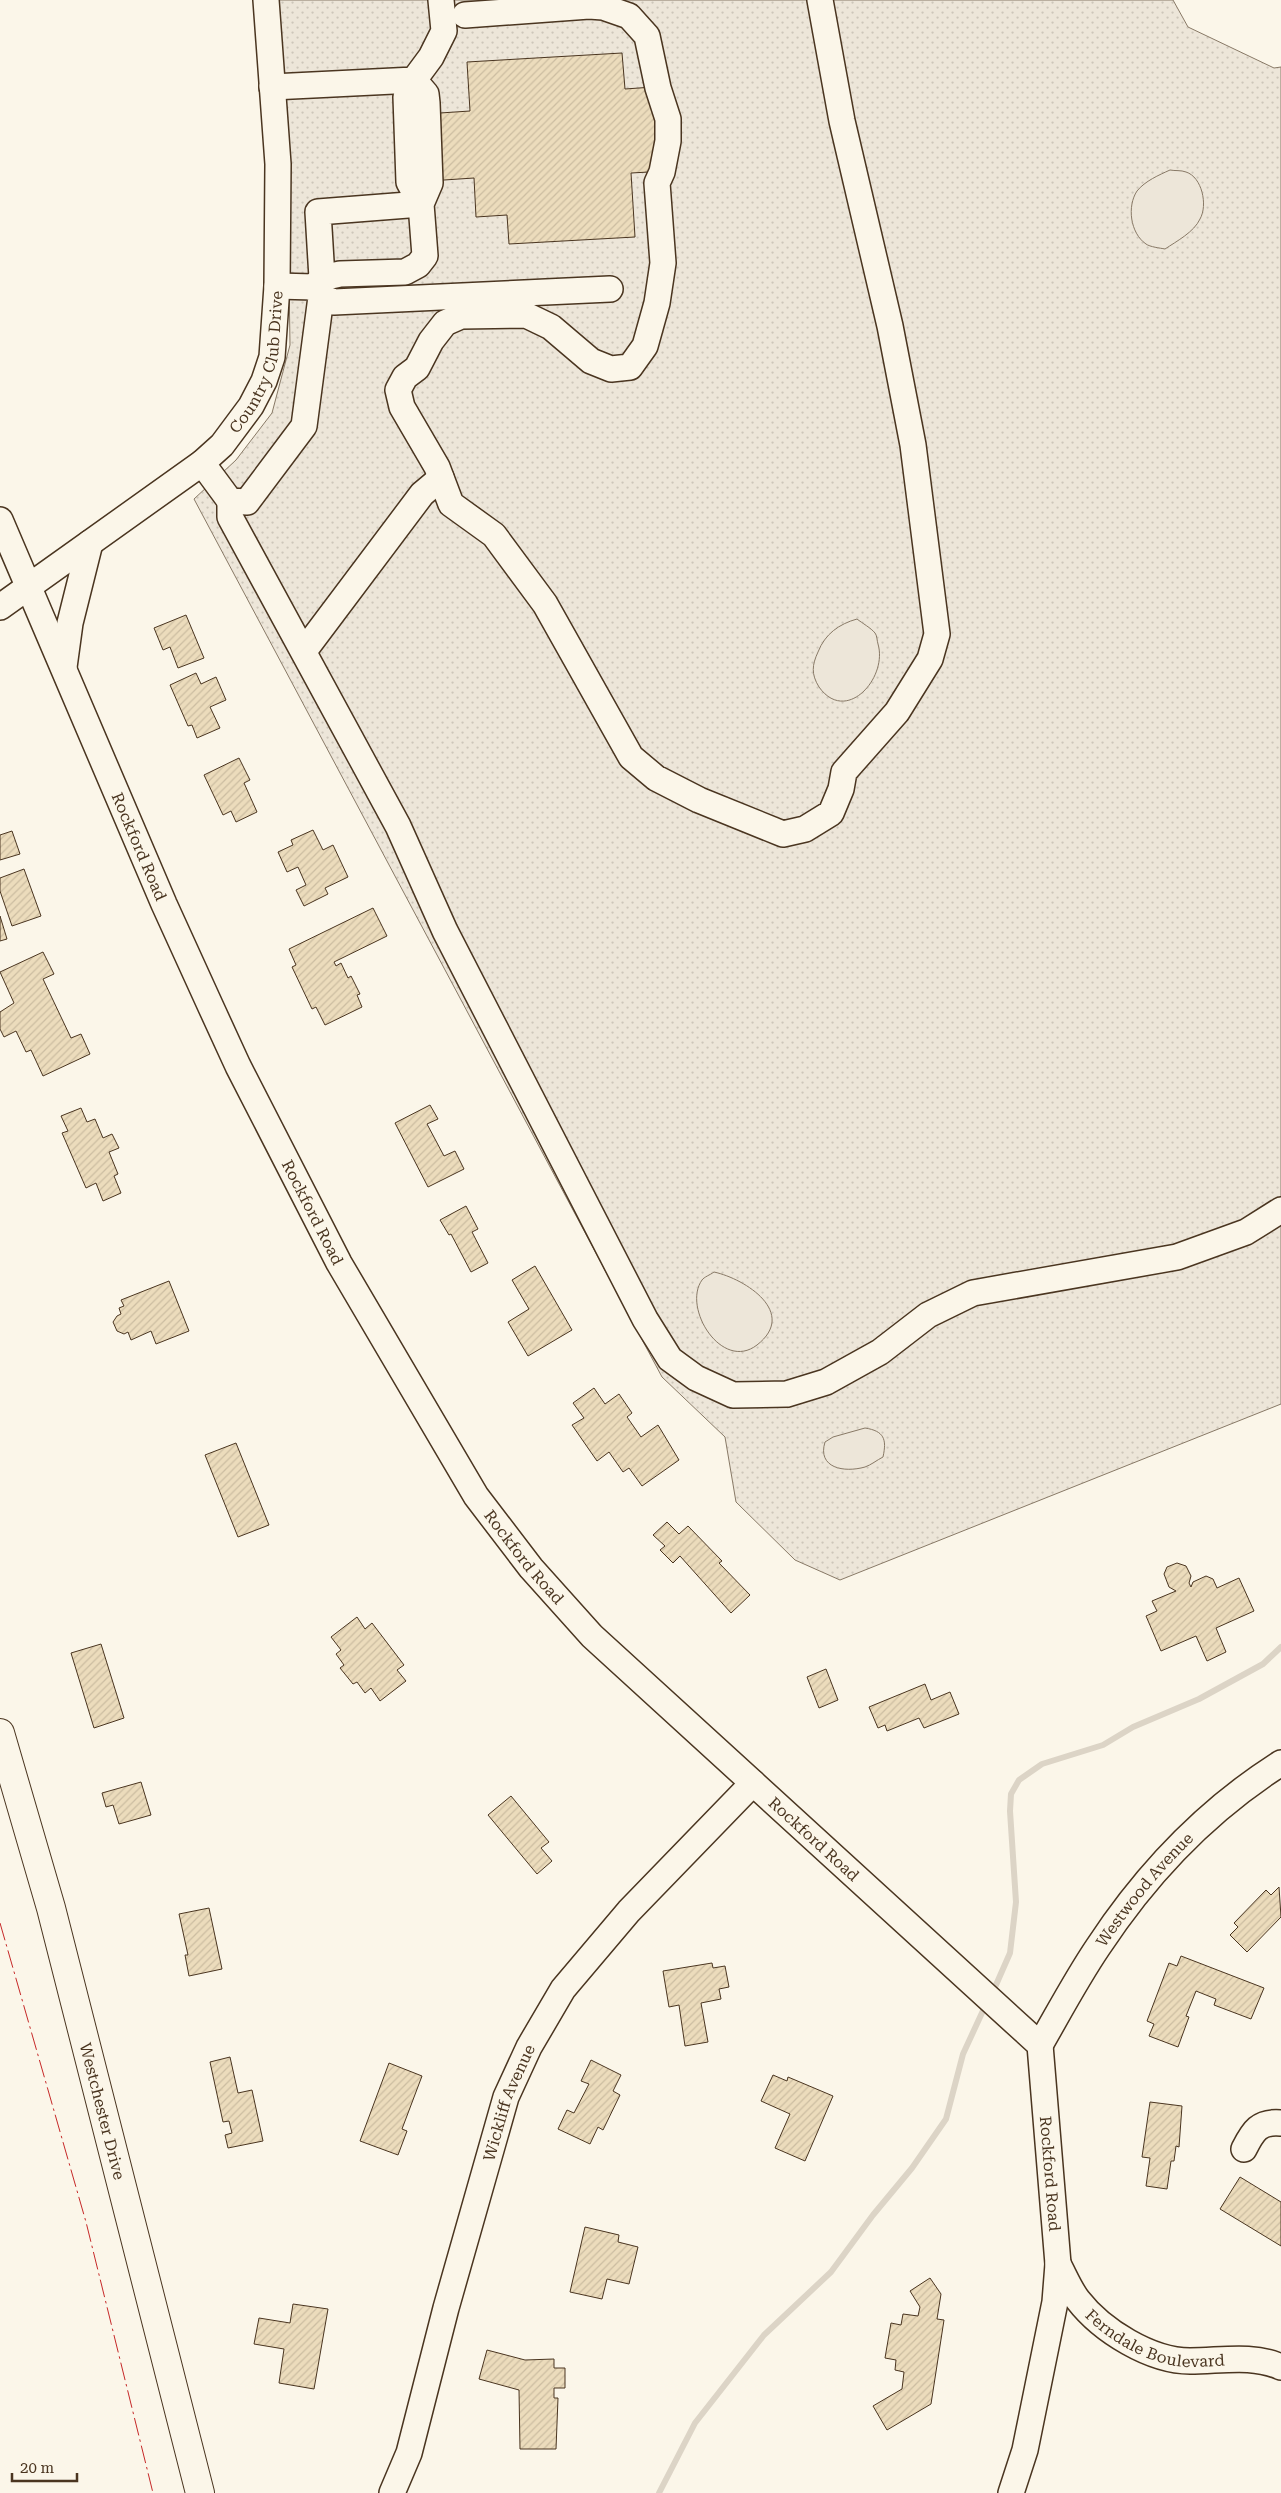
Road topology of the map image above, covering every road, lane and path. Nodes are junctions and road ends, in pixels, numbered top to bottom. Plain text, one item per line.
1 (266, 0) edge
2 (441, 0) edge
3 (820, 0) edge
4 (466, 7) edge
5 (444, 31) junction
6 (414, 80) junction
7 (272, 87) junction
8 (421, 204) junction
9 (277, 286) junction
10 (319, 288) junction
11 (610, 289) dead end
12 (202, 463) junction
13 (441, 478) junction
14 (230, 501) junction
15 (0, 520) edge
16 (90, 543) junction
17 (30, 586) junction
18 (0, 607) edge
19 (304, 651) junction
20 (64, 667) junction
21 (1281, 1210) edge
22 (0, 1733) edge
23 (1281, 1763) edge
24 (753, 1783) junction
25 (1040, 2045) junction
26 (1281, 2123) edge
27 (1244, 2149) dead end
28 (1058, 2264) junction
29 (1281, 2367) edge
30 (200, 2493) edge
31 (392, 2493) edge
32 (1011, 2493) edge

1 - 7 street, Country Club Drive
2 - 5 street
3 - 13 street
4 - 5 street
4 - 13 street
5 - 6 street
6 - 7 street
6 - 8 street
7 - 9 street, Country Club Drive
8 - 10 street
8 - 10 street
9 - 10 street
9 - 12 street, Country Club Drive
10 - 11 street
10 - 14 street
12 - 14 street
12 - 16 street, Country Club Drive
13 - 19 street
14 - 19 street
15 - 17 street, Rockford Road
16 - 17 street, Country Club Drive
16 - 20 street
17 - 18 street, Country Club Drive
17 - 20 street, Rockford Road
19 - 21 street
20 - 24 street, Rockford Road
22 - 30 main road, Westchester Drive
23 - 25 street, Westwood Avenue
24 - 25 street, Rockford Road
24 - 31 street, Wickliff Avenue
25 - 28 street, Rockford Road
26 - 27 street
28 - 29 street, Ferndale Boulevard
28 - 32 street, Rockford Road

